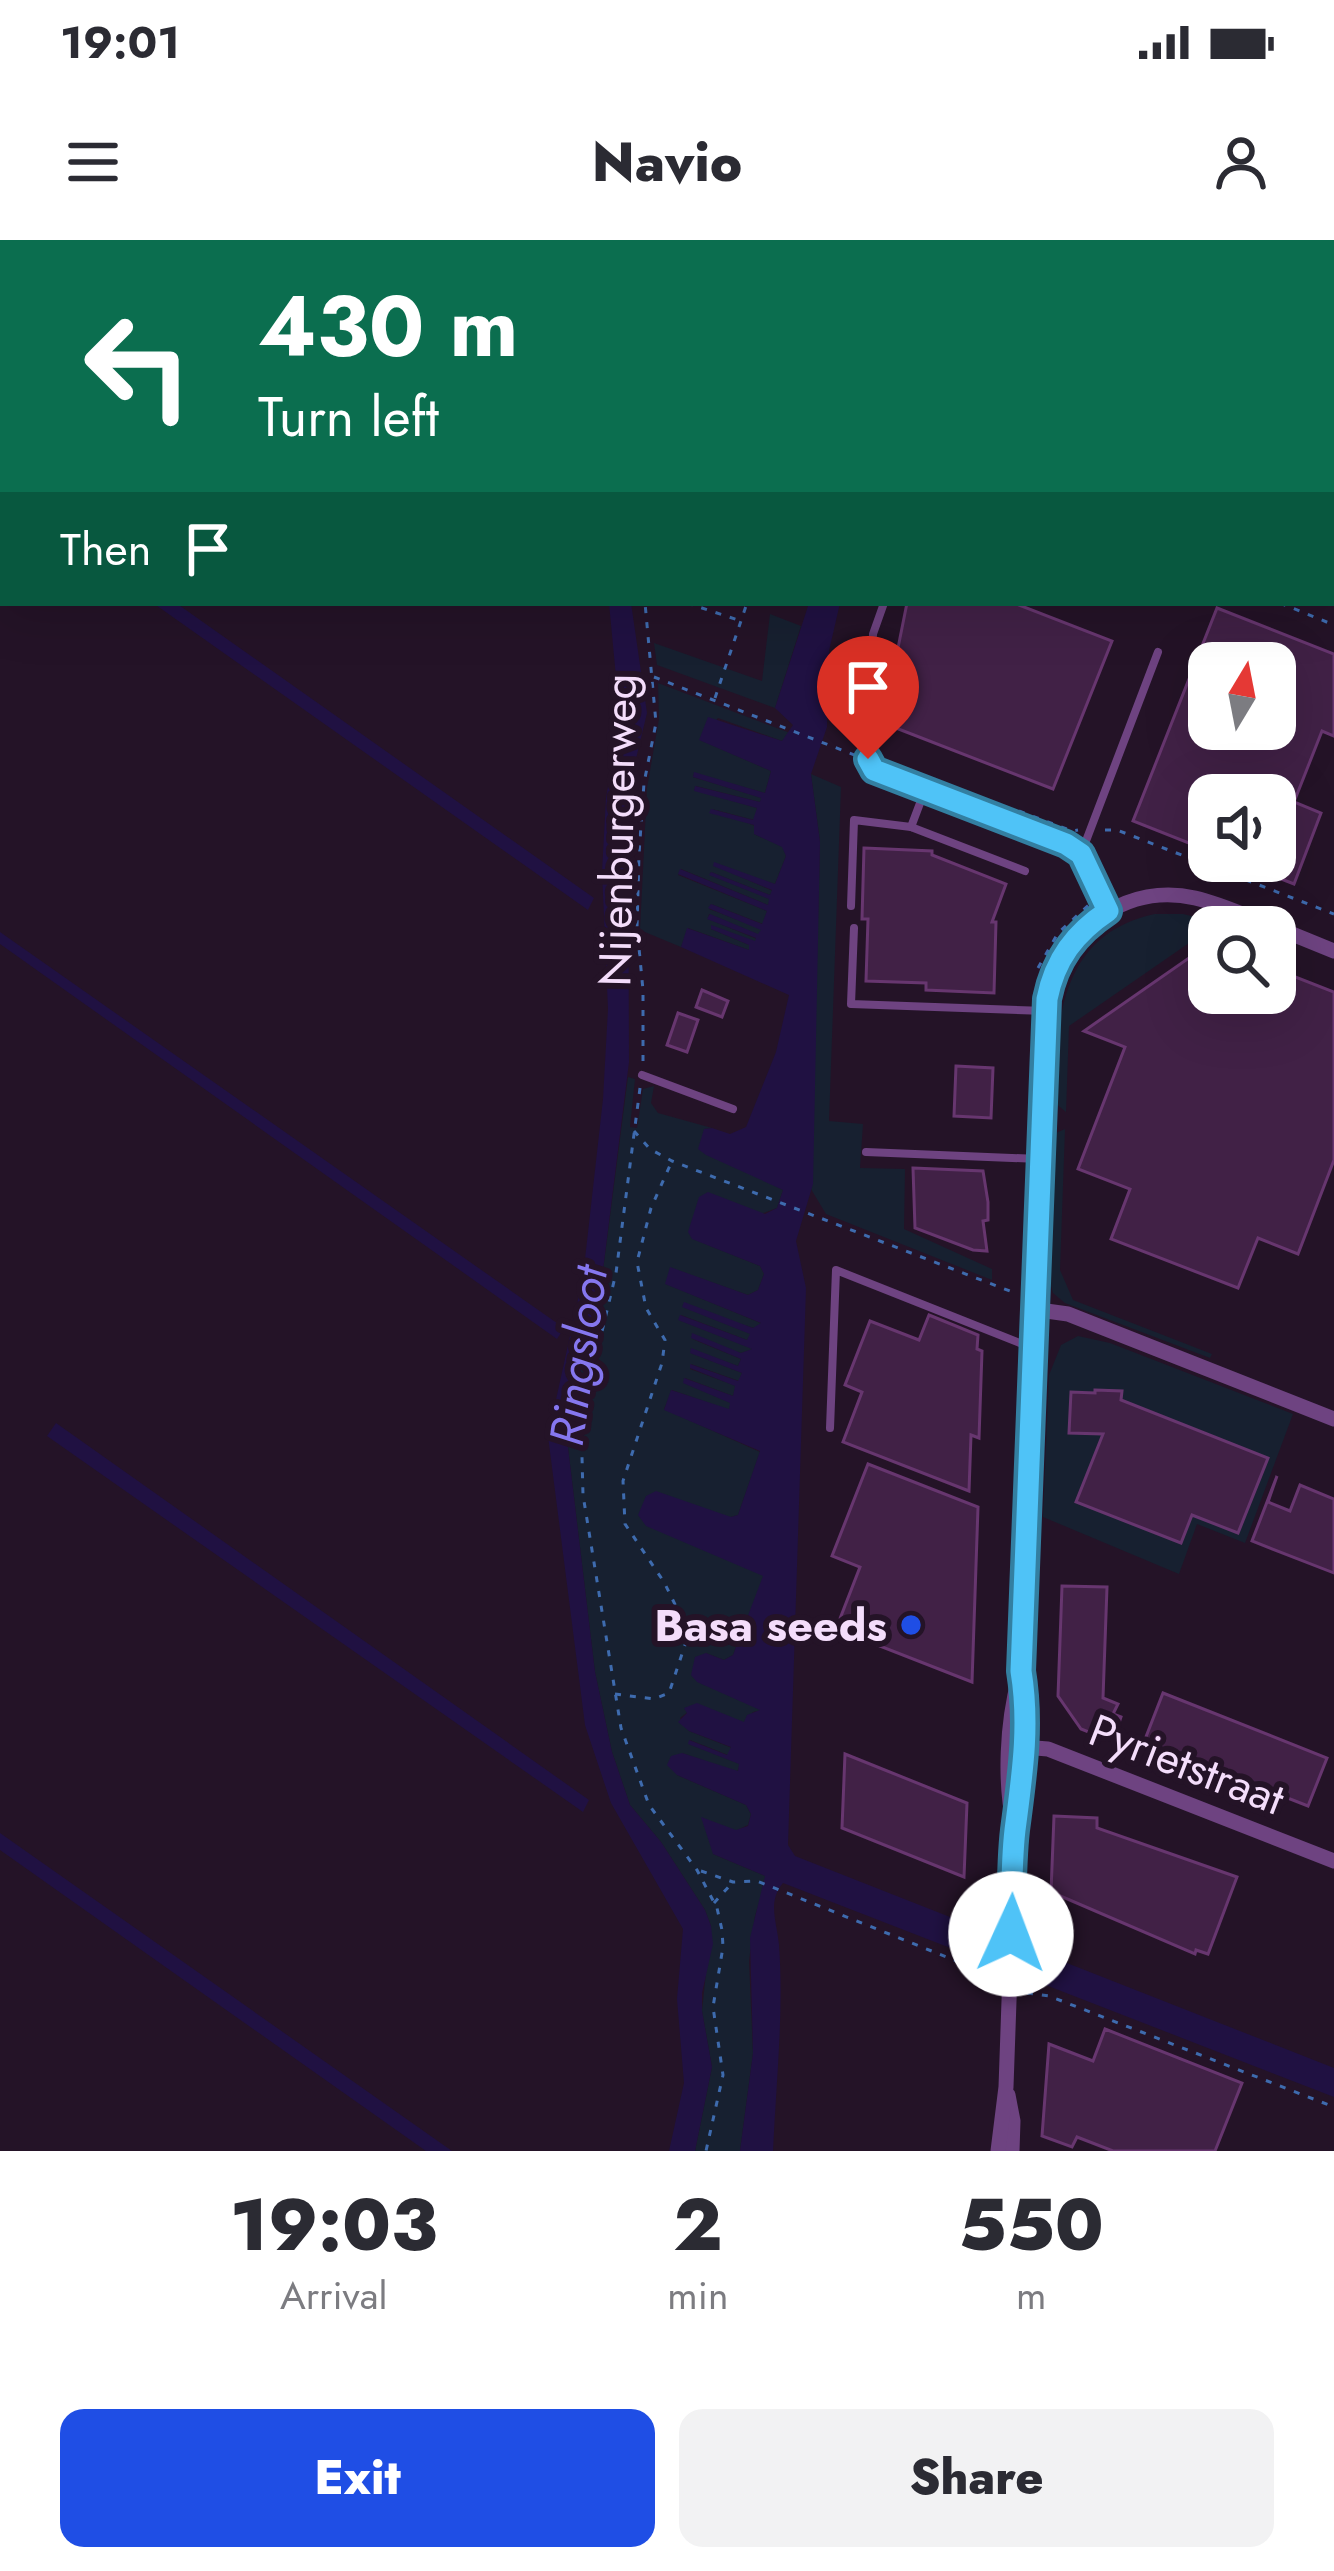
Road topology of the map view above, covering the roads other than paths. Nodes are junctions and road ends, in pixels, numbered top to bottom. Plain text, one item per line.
1 (883, 606) edge
2 (1159, 652) dead end
3 (925, 790) junction
4 (911, 827) junction
5 (1081, 854) junction
6 (1025, 871) dead end
7 (851, 906) dead end
8 (1220, 906) edge
9 (1108, 911) junction
10 (854, 928) dead end
11 (1296, 936) edge
12 (1334, 951) edge
13 (1046, 1011) junction
14 (642, 1075) road end
15 (733, 1109) dead end
16 (866, 1152) dead end
17 (1039, 1159) junction
18 (1032, 1304) junction
19 (1031, 1348) junction
20 (1334, 1419) edge
21 (830, 1428) dead end
22 (1018, 1747) junction
23 (1334, 1861) edge
24 (1006, 2086) junction
25 (998, 2151) edge
26 (1012, 2151) edge

1 - 3 lane
2 - 5 lane
3 - 4 lane
3 - 5 lane
4 - 6 lane
4 - 7 lane
5 - 9 lane
8 - 9 street
9 - 13 street
10 - 13 lane
11 - 12 street
13 - 17 street
14 - 15 lane
16 - 17 lane
17 - 18 street
18 - 19 street
18 - 20 street
19 - 21 lane
19 - 22 street
22 - 23 street, Pyrietstraat
22 - 24 street
24 - 25 street
24 - 26 street

